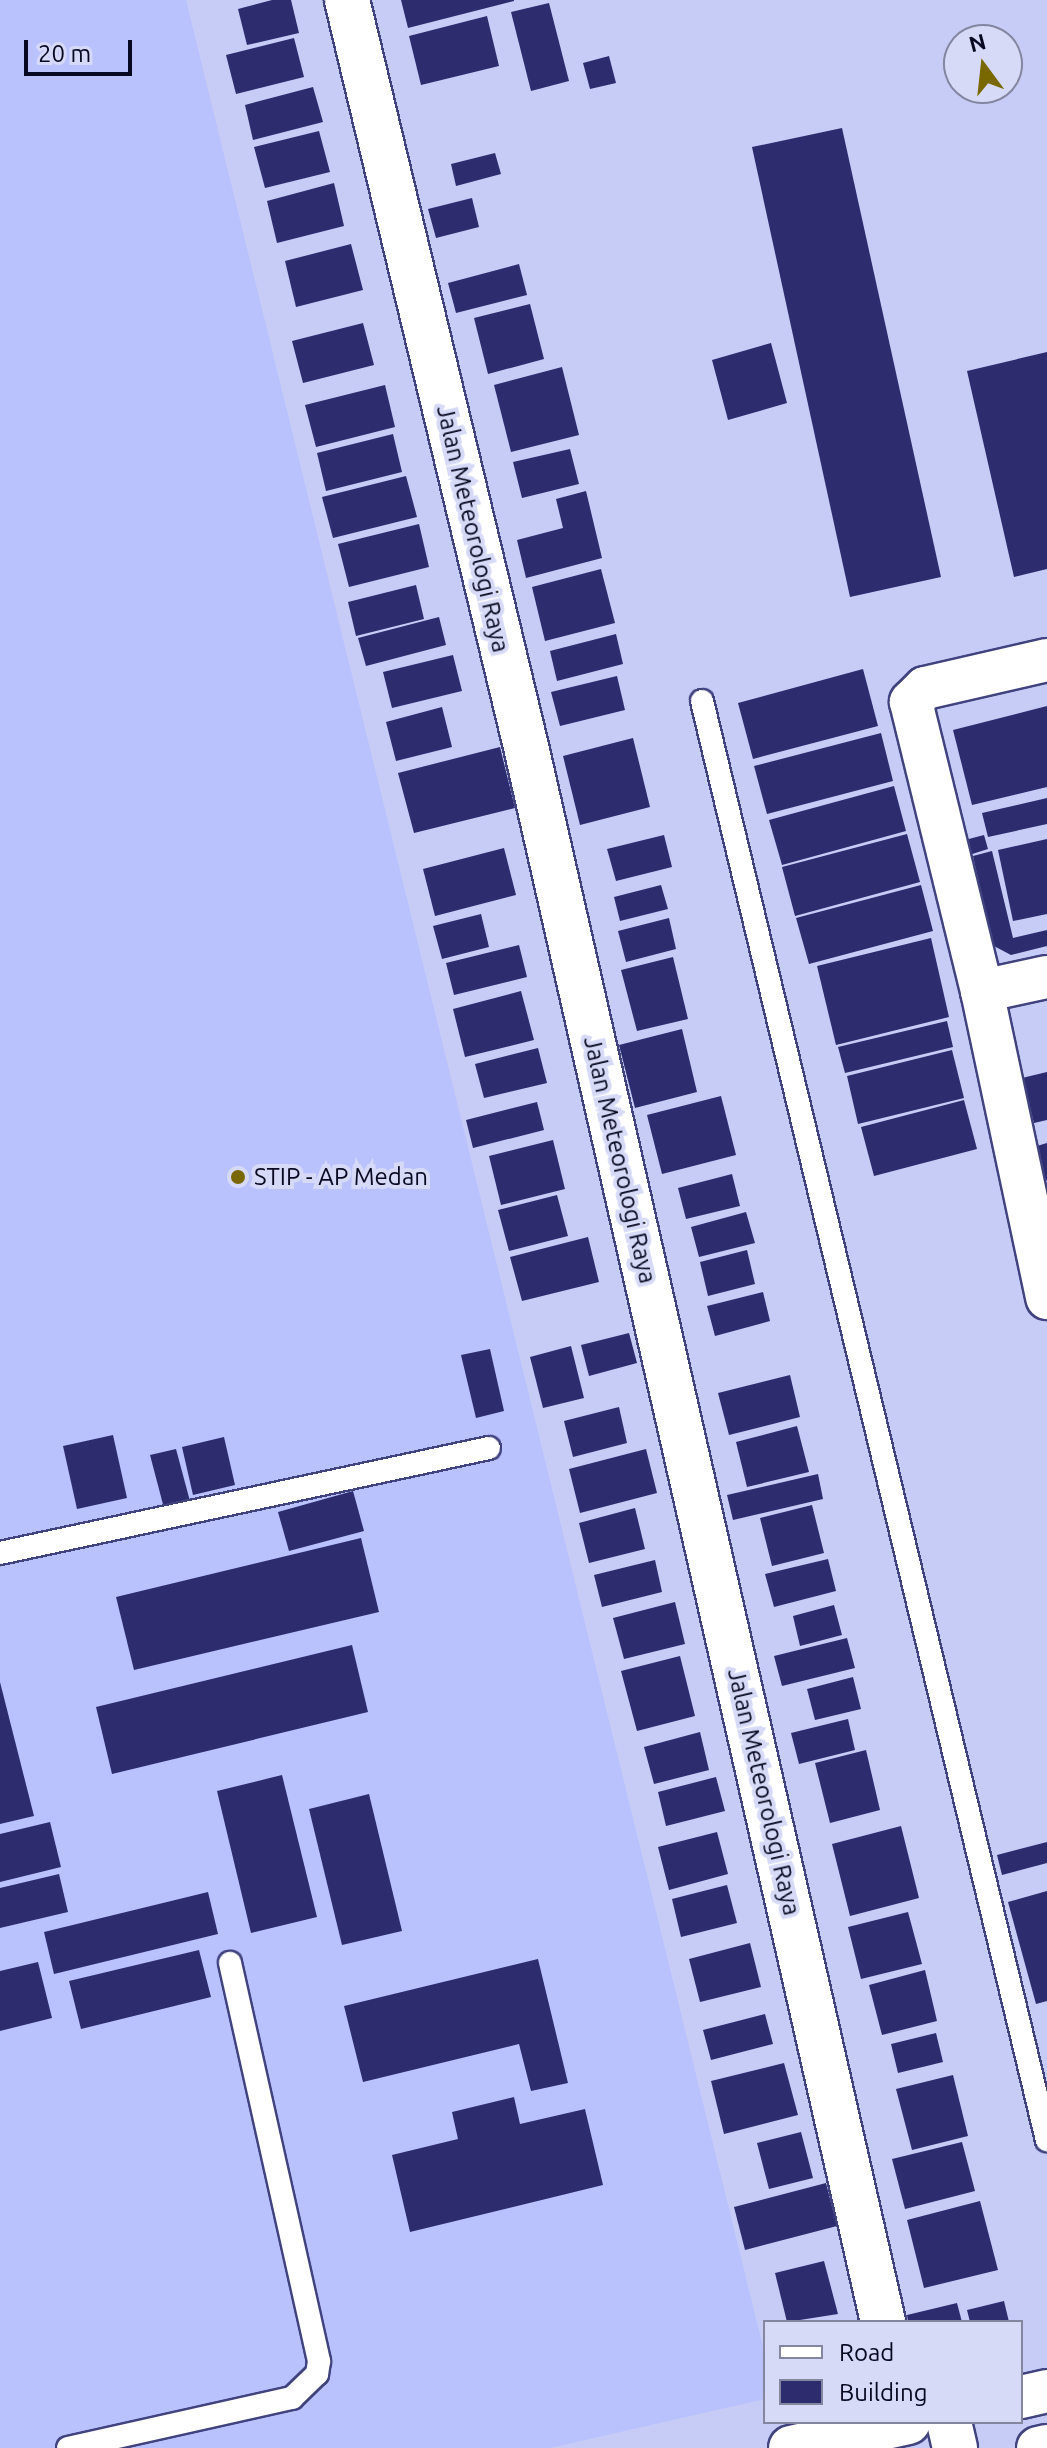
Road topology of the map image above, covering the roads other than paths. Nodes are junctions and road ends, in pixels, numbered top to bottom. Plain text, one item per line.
1 (347, 0) edge
2 (1047, 660) edge
3 (702, 701) dead end
4 (1047, 977) edge
5 (982, 991) junction
6 (1047, 1298) edge
7 (489, 1448) dead end
8 (0, 1553) edge
9 (230, 1963) dead end
10 (1047, 2140) edge
11 (883, 2320) edge
12 (1047, 2391) edge
13 (1023, 2397) edge
14 (949, 2424) edge
15 (880, 2431) edge
16 (1047, 2446) edge
17 (68, 2448) edge
18 (791, 2448) edge
19 (955, 2448) edge
20 (1038, 2448) edge

1 - 11 street, Jalan Meteorologi Raya
2 - 5 street
3 - 10 lane
4 - 5 street
5 - 6 street
7 - 8 lane
9 - 17 lane
12 - 13 street
14 - 19 street
15 - 18 street
16 - 20 street

